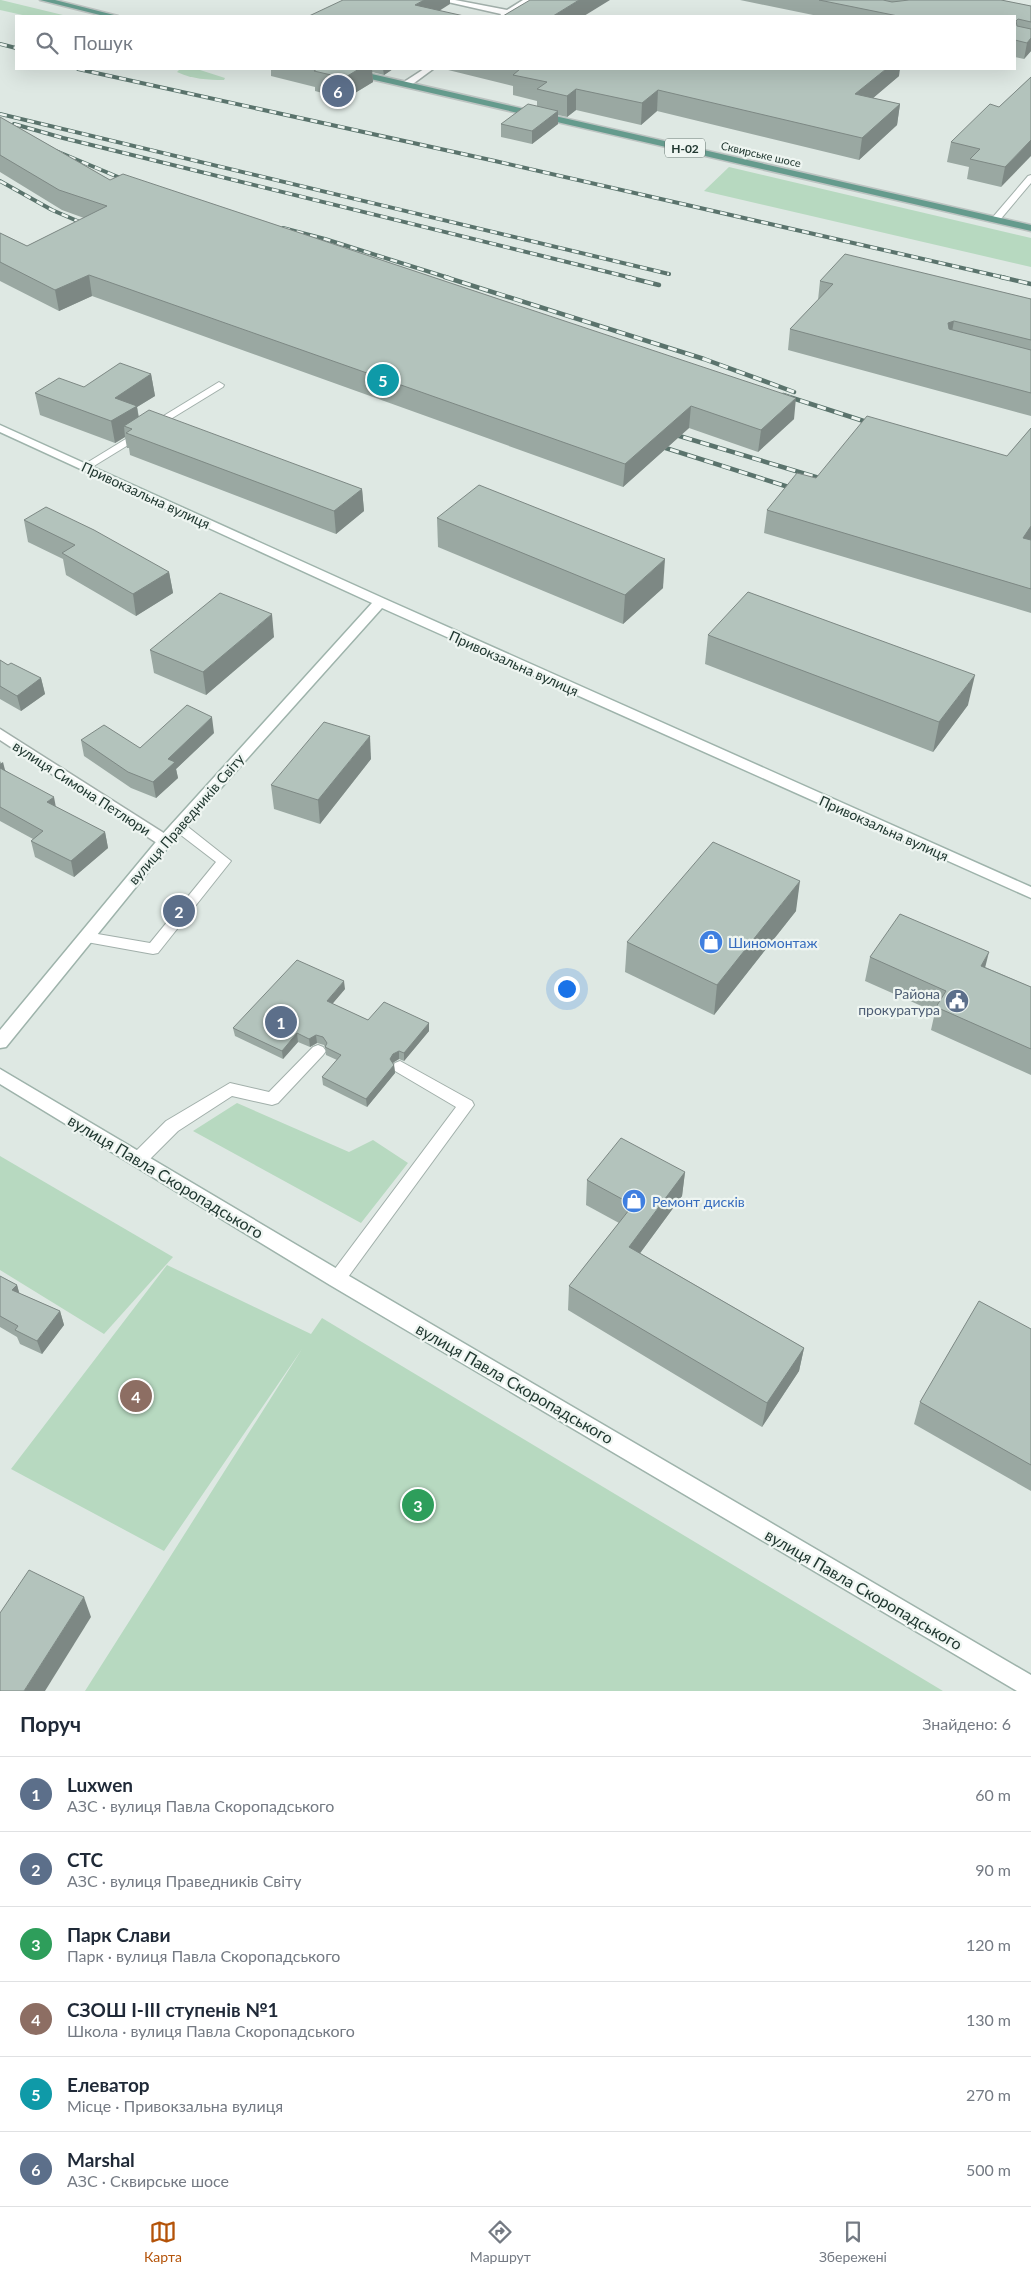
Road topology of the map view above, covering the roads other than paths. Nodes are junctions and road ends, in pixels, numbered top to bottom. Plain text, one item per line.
1 (44, 0) edge
2 (443, 0) edge
3 (528, 0) edge
4 (110, 15) edge
5 (506, 15) edge
6 (344, 70) edge
7 (428, 70) edge
8 (407, 84) junction
9 (1031, 178) edge
10 (996, 219) junction
11 (1031, 228) edge
12 (219, 385) dead end
13 (0, 428) edge
14 (85, 467) junction
15 (380, 602) junction
16 (0, 734) edge
17 (178, 826) junction
18 (165, 841) junction
19 (1031, 893) edge
20 (86, 937) junction
21 (0, 1042) edge
22 (318, 1051) dead end
23 (400, 1067) dead end
24 (0, 1076) edge
25 (139, 1160) junction
26 (337, 1279) junction
27 (1031, 1687) edge

1 - 4 main road
2 - 5 street
3 - 5 street
6 - 8 main road, Сквирське шосе / Н-02
7 - 8 street
8 - 10 main road, Сквирське шосе / Н-02
9 - 10 lane
10 - 11 main road, Сквирське шосе / Н-02
12 - 14 lane
13 - 14 street, Привокзальна вулиця
14 - 15 street, Привокзальна вулиця
15 - 17 street, вулиця Праведників Світу
15 - 19 street, Привокзальна вулиця
16 - 18 street, вулиця Симона Петлюри
17 - 18 street, вулиця Праведників Світу
17 - 20 lane
18 - 20 street, вулиця Праведників Світу
20 - 21 street, вулиця Праведників Світу
22 - 25 lane
23 - 26 lane
24 - 25 street, вулиця Павла Скоропадського
25 - 26 street, вулиця Павла Скоропадського
26 - 27 street, вулиця Павла Скоропадського

